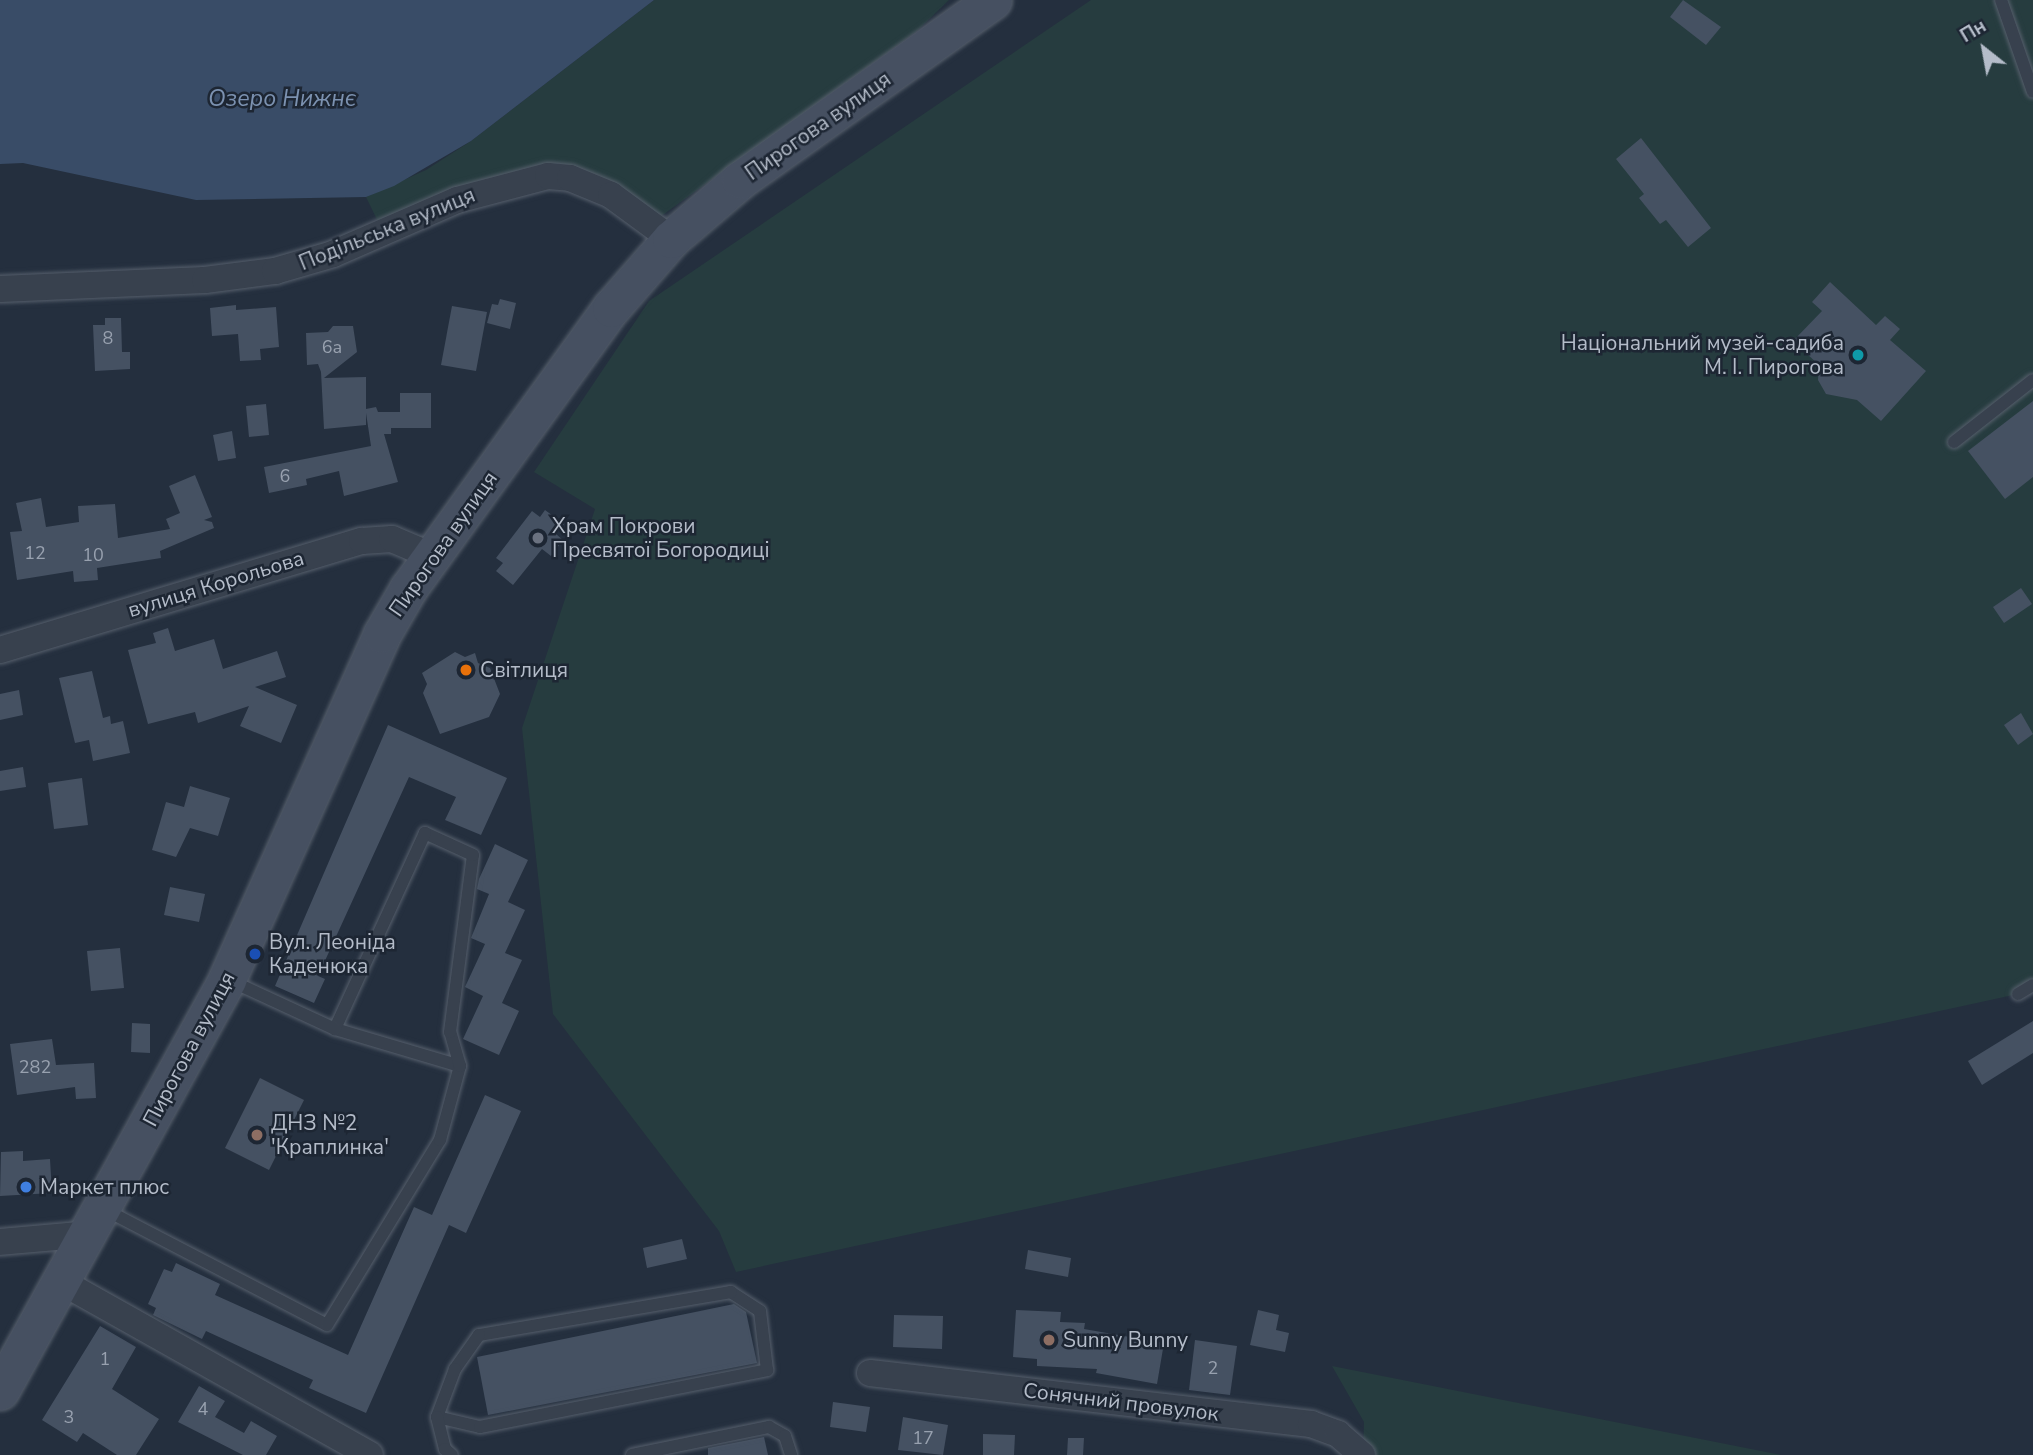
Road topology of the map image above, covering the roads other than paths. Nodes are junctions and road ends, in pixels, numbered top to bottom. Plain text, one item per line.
1 (993, 0) edge
2 (2001, 0) edge
3 (2033, 92) edge
4 (671, 239) junction
5 (0, 289) edge
6 (2033, 380) edge
7 (1954, 442) dead end
8 (432, 556) junction
9 (0, 650) edge
10 (227, 979) junction
11 (2033, 985) edge
12 (2018, 994) dead end
13 (335, 1029) junction
14 (460, 1066) junction
15 (96, 1221) junction
16 (0, 1242) edge
17 (62, 1282) junction
18 (870, 1373) dead end
19 (0, 1391) edge
20 (437, 1418) junction
21 (370, 1455) edge
22 (452, 1455) edge
23 (632, 1455) edge
24 (791, 1455) edge
25 (1362, 1455) edge

1 - 4 street, Пирогова вулиця
2 - 3 lane
4 - 5 street, Подільська вулиця
4 - 8 street, Пирогова вулиця
6 - 7 lane
8 - 9 street, вулиця Корольова
8 - 10 street, Пирогова вулиця
10 - 13 lane
10 - 15 street, Пирогова вулиця
11 - 12 lane
13 - 14 lane
13 - 14 lane
14 - 15 lane
15 - 16 street
15 - 17 street, Пирогова вулиця
17 - 19 street, Пирогова вулиця
17 - 21 street
18 - 25 street, Сонячний провулок
20 - 20 lane
20 - 22 lane
23 - 24 lane

